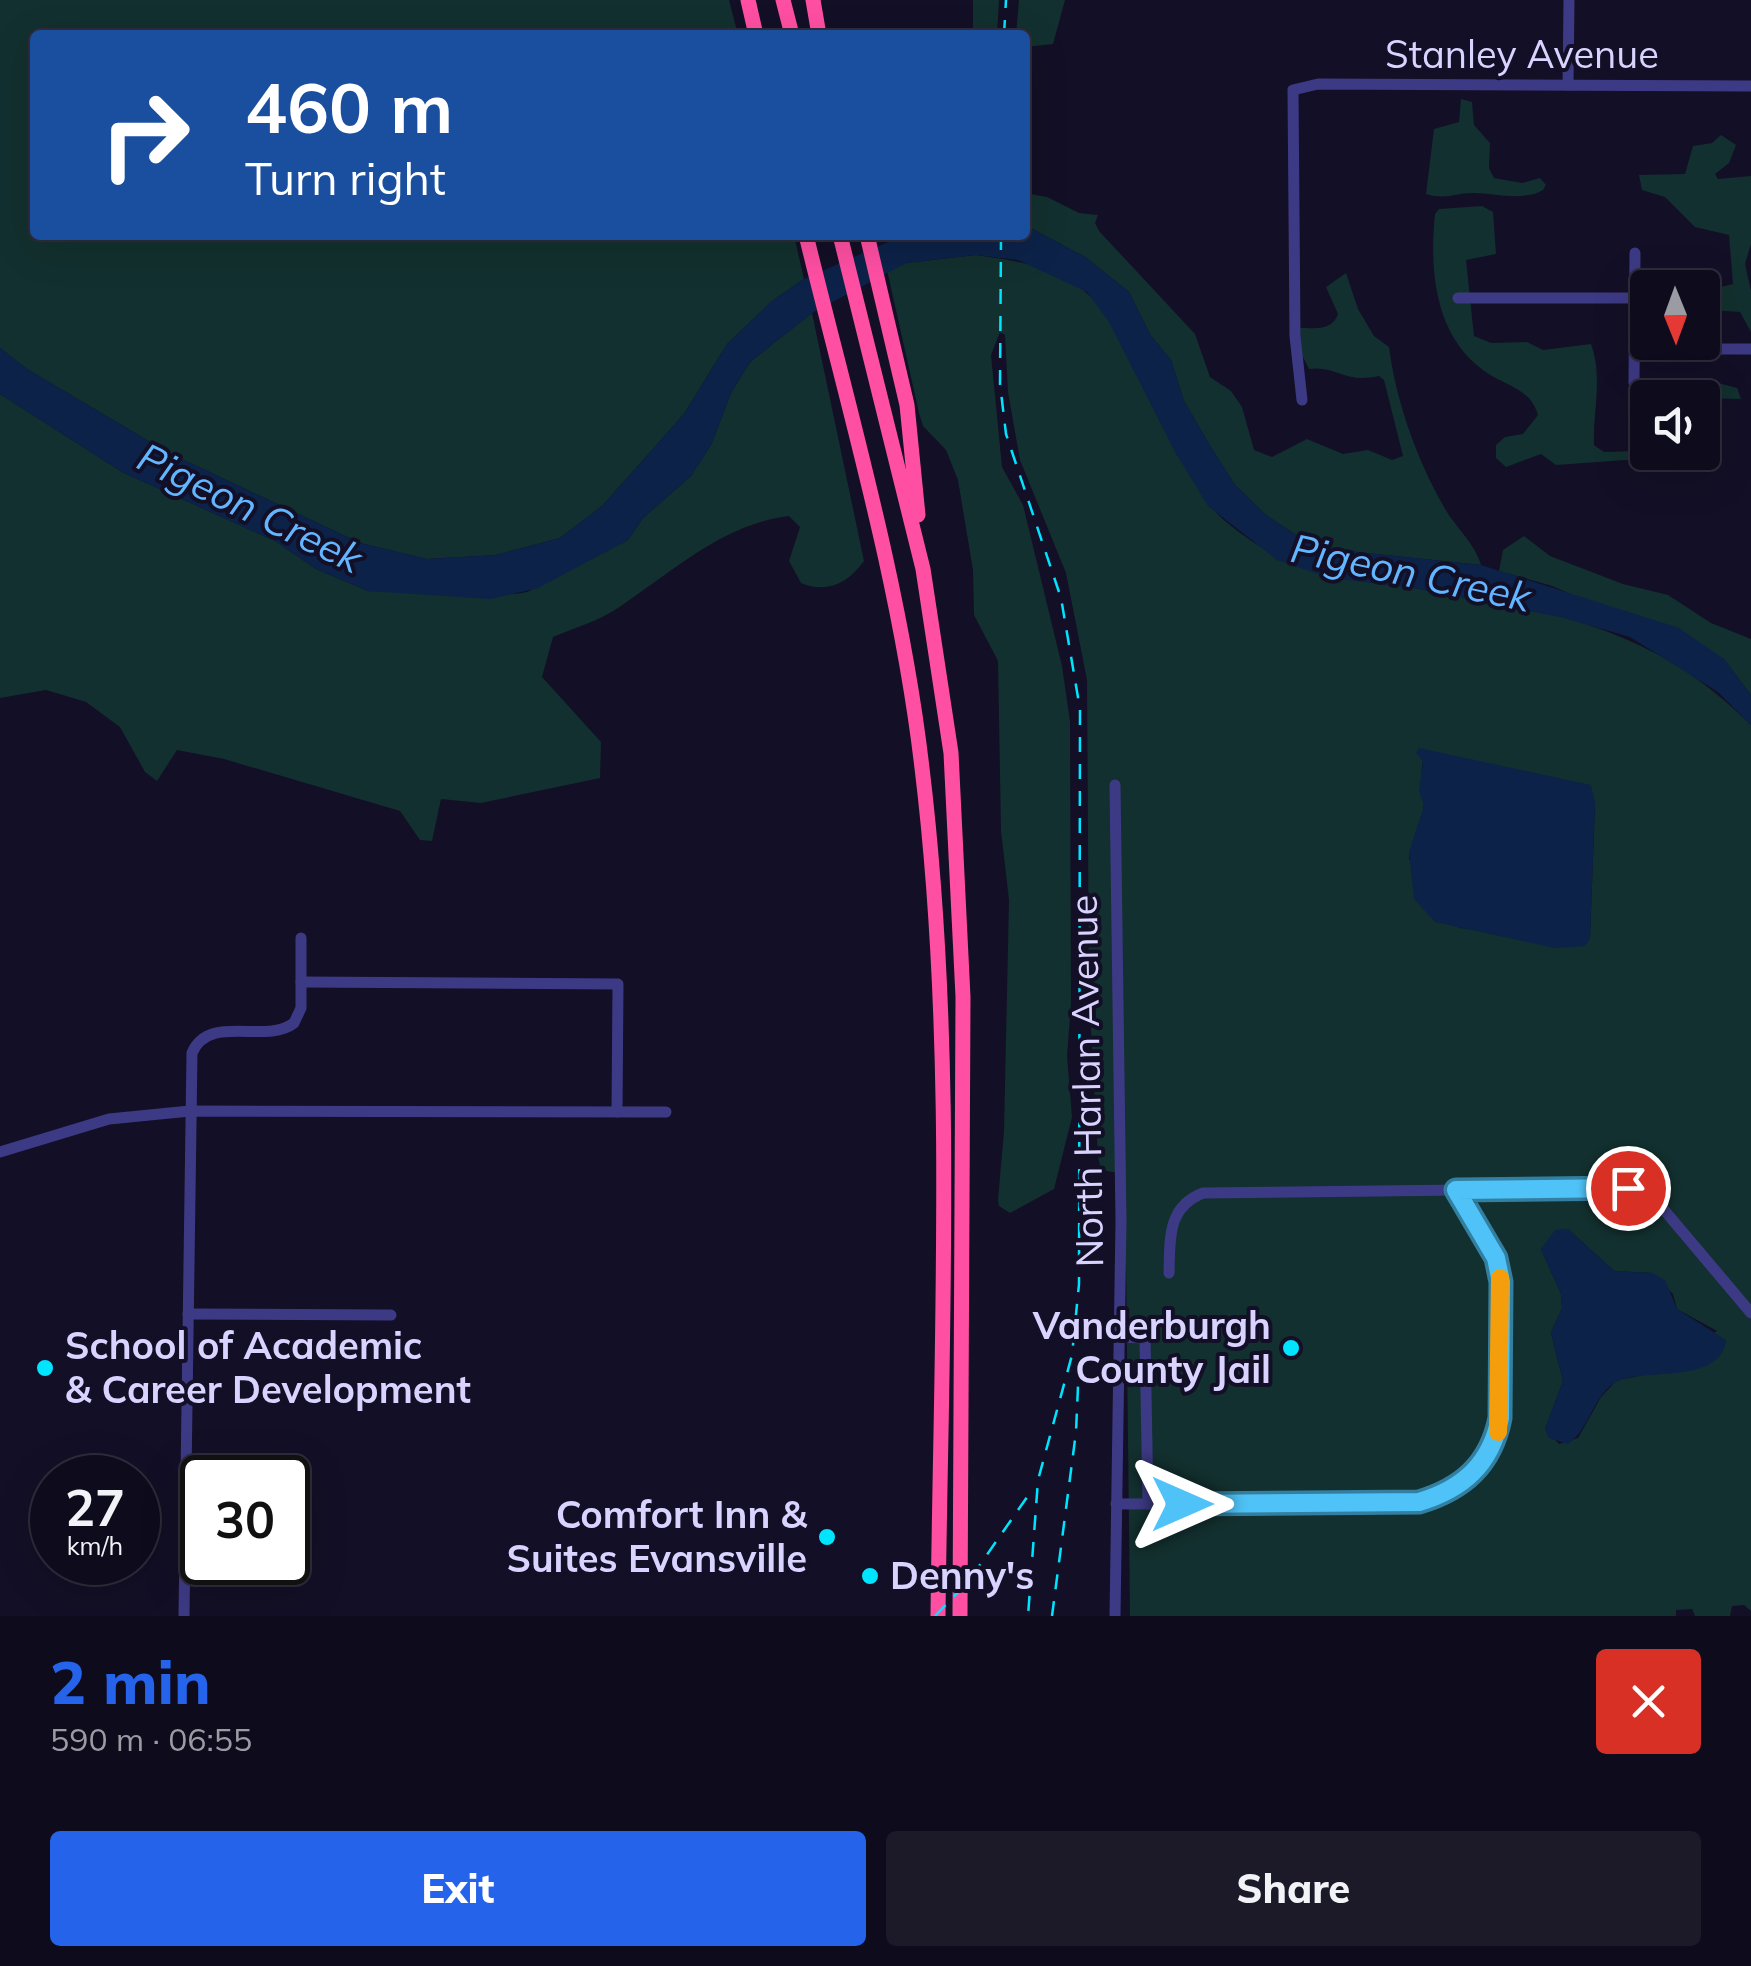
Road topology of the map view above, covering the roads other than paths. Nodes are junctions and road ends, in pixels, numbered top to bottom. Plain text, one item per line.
1 (748, 0) edge
2 (783, 0) edge
3 (812, 0) edge
4 (1569, 0) edge
5 (755, 30) edge
6 (791, 30) edge
7 (818, 30) edge
8 (1568, 85) junction
9 (1751, 86) edge
10 (807, 240) edge
11 (841, 240) edge
12 (868, 240) edge
13 (1635, 253) dead end
14 (1635, 270) edge
15 (1458, 298) dead end
16 (1630, 298) edge
17 (1720, 349) edge
18 (1751, 349) edge
19 (1302, 400) dead end
20 (923, 568) junction
21 (1115, 785) dead end
22 (301, 938) dead end
23 (301, 982) junction
24 (190, 1111) junction
25 (616, 1112) junction
26 (666, 1112) dead end
27 (0, 1152) edge
28 (1456, 1190) junction
29 (1168, 1274) dead end
30 (188, 1314) junction
31 (1751, 1314) edge
32 (392, 1315) dead end
33 (1116, 1338) junction
34 (1116, 1504) junction
35 (1148, 1504) junction
36 (184, 1616) edge
37 (938, 1616) edge
38 (960, 1616) edge
39 (1115, 1616) edge

1 - 5 highway
2 - 6 highway
3 - 7 highway
4 - 8 street
8 - 9 street, Stanley Avenue
8 - 19 street, Stanley Avenue
10 - 37 highway
11 - 20 highway
12 - 20 highway
13 - 14 street
15 - 16 street
17 - 18 street
20 - 38 highway
21 - 33 street, North Harlan Avenue
22 - 23 street
23 - 24 street
23 - 25 street
24 - 25 street
24 - 27 street
24 - 30 street
25 - 26 street
28 - 29 street
28 - 31 street
28 - 35 street
30 - 32 street
30 - 36 street
33 - 34 street, North Harlan Avenue
33 - 35 street
34 - 35 street
34 - 39 street, North Harlan Avenue

